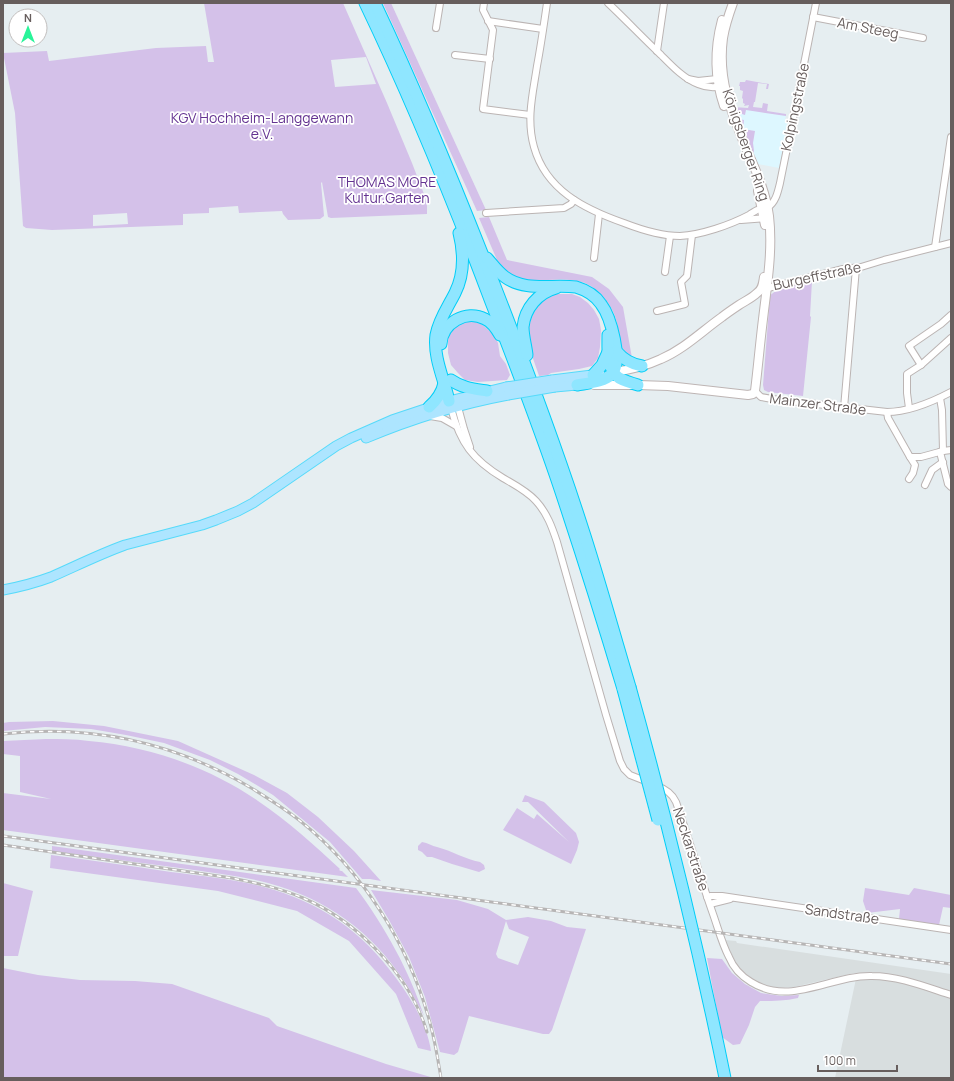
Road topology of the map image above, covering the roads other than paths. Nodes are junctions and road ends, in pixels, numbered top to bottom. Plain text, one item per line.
1 (365, 3) edge
2 (375, 3) edge
3 (440, 3) edge
4 (484, 3) edge
5 (547, 3) edge
6 (608, 3) edge
7 (664, 3) edge
8 (727, 3) edge
9 (732, 3) edge
10 (816, 3) edge
11 (813, 17) junction
12 (488, 21) junction
13 (436, 28) dead end
14 (543, 29) junction
15 (923, 38) dead end
16 (657, 51) junction
17 (455, 55) dead end
18 (490, 59) junction
19 (720, 84) junction
20 (530, 115) junction
21 (951, 137) edge
22 (949, 165) edge
23 (574, 200) junction
24 (452, 201) junction
25 (765, 208) junction
26 (486, 213) dead end
27 (599, 214) junction
28 (766, 218) junction
29 (739, 220) junction
30 (692, 235) junction
31 (670, 236) junction
32 (951, 243) edge
33 (935, 247) junction
34 (482, 252) junction
35 (594, 258) dead end
36 (856, 268) junction
37 (665, 272) dead end
38 (564, 286) junction
39 (765, 286) junction
40 (750, 299) junction
41 (764, 310) junction
42 (657, 311) dead end
43 (951, 315) edge
44 (951, 338) edge
45 (612, 352) junction
46 (511, 354) junction
47 (920, 365) junction
48 (642, 366) junction
49 (613, 372) junction
50 (593, 375) junction
51 (448, 381) junction
52 (553, 384) junction
53 (638, 384) junction
54 (533, 385) junction
55 (577, 385) junction
56 (487, 391) junction
57 (507, 391) junction
58 (755, 391) junction
59 (951, 392) edge
60 (940, 398) junction
61 (454, 404) junction
62 (844, 408) junction
63 (909, 408) junction
64 (428, 411) junction
65 (887, 412) junction
66 (456, 426) junction
67 (951, 450) edge
68 (942, 452) junction
69 (473, 454) junction
70 (910, 457) junction
71 (943, 462) junction
72 (909, 479) dead end
73 (925, 485) dead end
74 (951, 487) edge
75 (3, 590) edge
76 (626, 688) junction
77 (707, 897) junction
78 (732, 898) junction
79 (710, 904) junction
80 (951, 930) edge
81 (951, 995) edge
82 (717, 1078) edge
83 (725, 1078) edge

1 - 24 highway
2 - 34 highway
3 - 13 street
4 - 12 street
5 - 14 street
6 - 16 street
7 - 16 street
8 - 19 main road, Königsberger Ring
9 - 19 main road, Königsberger Ring
10 - 11 street, Kolpingstraße
11 - 15 street, Am Steeg
11 - 25 street, Kolpingstraße
12 - 14 street
12 - 18 street
14 - 20 street
16 - 19 street
17 - 18 street
18 - 20 street
19 - 25 main road, Königsberger Ring
20 - 23 street
21 - 22 street
22 - 33 street
23 - 26 street
23 - 27 street
24 - 46 highway
24 - 51 highway
25 - 28 main road, Königsberger Ring
25 - 29 street
27 - 31 street
27 - 35 street
28 - 29 street
28 - 39 main road, Königsberger Ring
29 - 30 street
30 - 31 street
30 - 42 street
31 - 37 street
32 - 33 street, Burgeffstraße
33 - 36 street, Burgeffstraße
34 - 38 highway
34 - 54 highway
36 - 39 street, Burgeffstraße
36 - 62 street
38 - 45 highway
38 - 54 highway
39 - 40 main road, Burgeffstraße
39 - 41 main road, Königsberger Ring
40 - 41 main road
40 - 48 main road, Burgeffstraße
41 - 58 main road, Königsberger Ring
43 - 47 street
44 - 47 street
45 - 48 highway
45 - 49 highway
45 - 50 highway
46 - 51 highway
46 - 76 highway
47 - 63 street
48 - 49 main road, Burgeffstraße
49 - 50 main road
49 - 53 highway
49 - 55 highway
50 - 52 main road
51 - 56 highway
51 - 61 highway
51 - 64 highway
52 - 55 main road
52 - 57 main road, bridge
53 - 55 main road, Mainzer Straße
53 - 58 main road, Mainzer Straße
54 - 76 highway
56 - 57 main road
56 - 61 main road
57 - 61 main road
58 - 62 street, Mainzer Straße
59 - 60 street, Mainzer Straße
60 - 63 street, Mainzer Straße
60 - 68 street
61 - 64 main road
61 - 66 street, Neckarstraße
61 - 69 street, Neckarstraße
62 - 65 street, Mainzer Straße
63 - 65 street, Mainzer Straße
64 - 66 street
64 - 75 main road
65 - 70 street
66 - 69 street, Neckarstraße
67 - 68 street
68 - 70 street
68 - 71 street
69 - 77 street, Neckarstraße
70 - 72 street
71 - 73 street
71 - 74 street
76 - 82 highway, bridge
76 - 83 highway, bridge
77 - 78 street, Sandstraße
77 - 79 street, Neckarstraße
78 - 79 street, Sandstraße
78 - 80 street, Sandstraße
79 - 81 street, Neckarstraße

